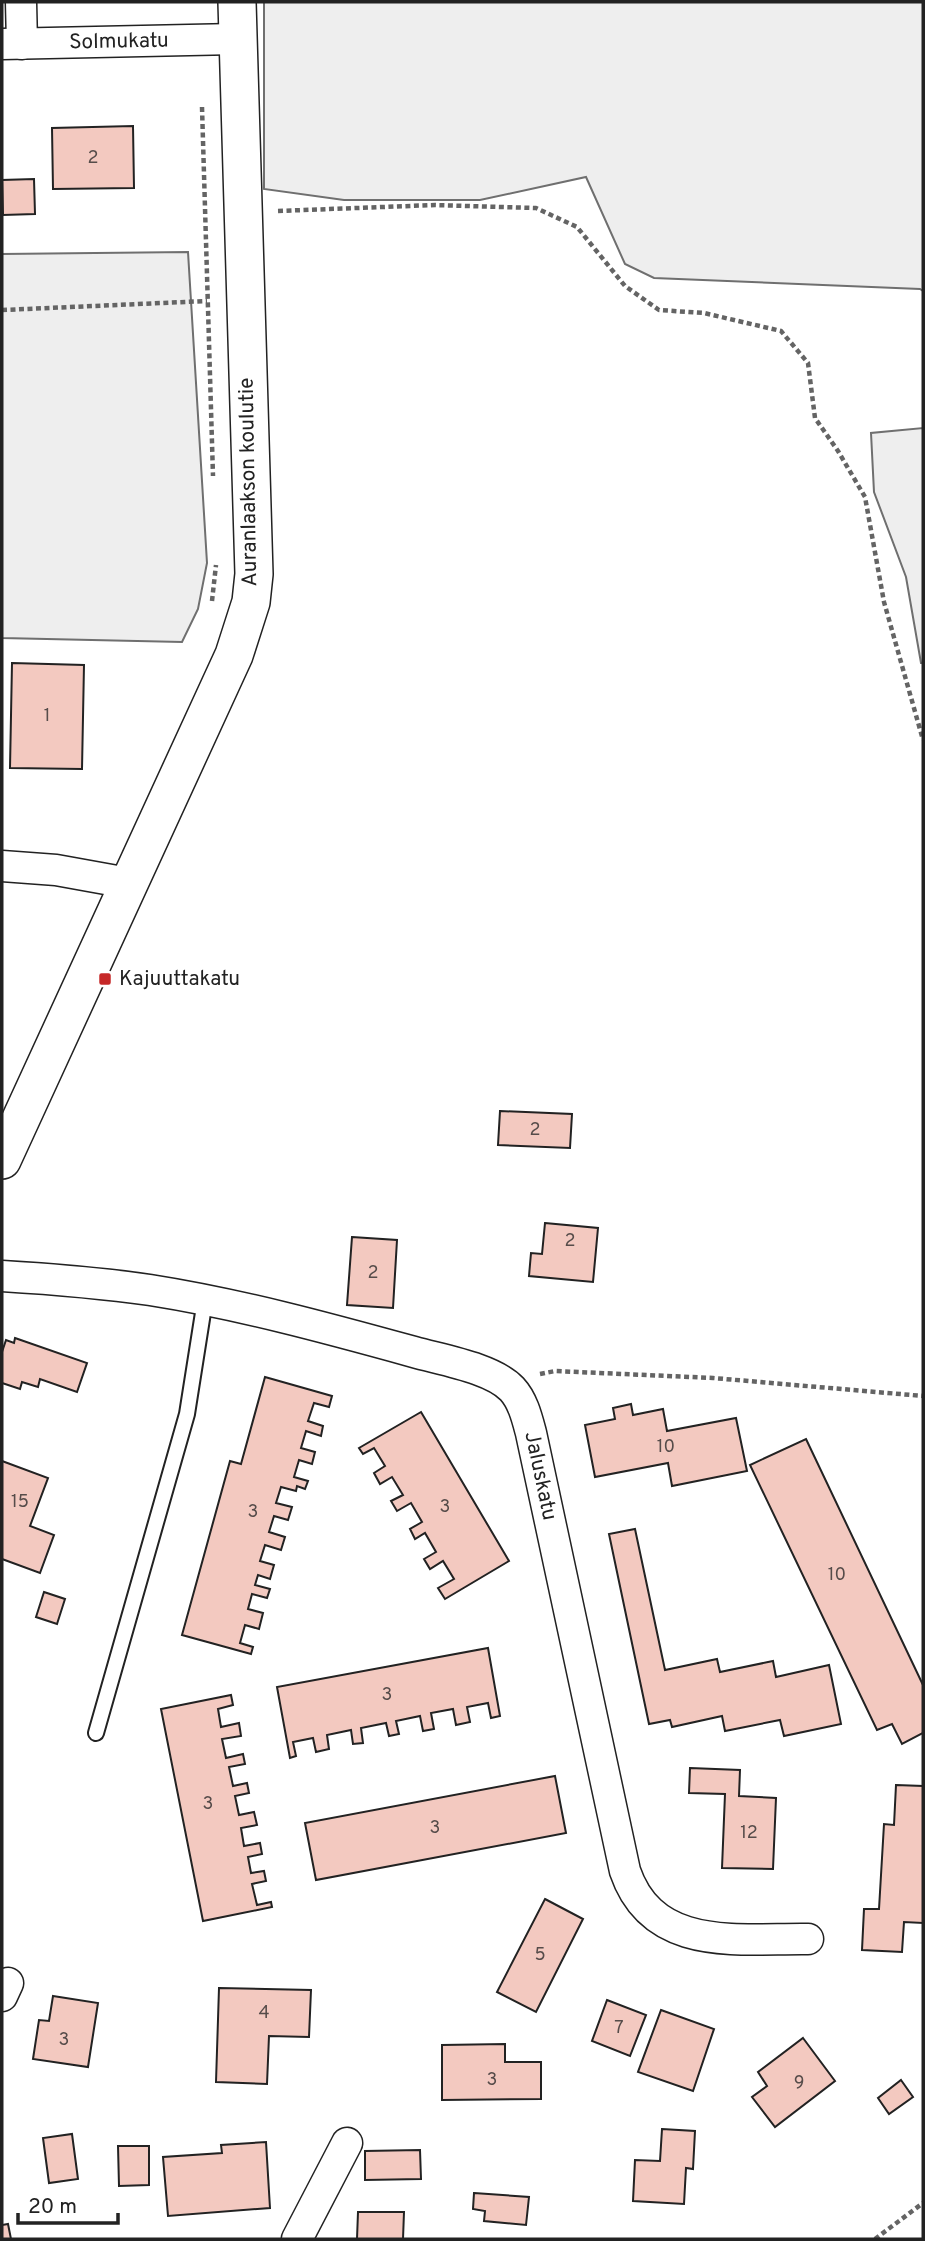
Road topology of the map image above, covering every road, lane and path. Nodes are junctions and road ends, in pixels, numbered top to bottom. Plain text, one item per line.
1 (21, 2) edge
2 (237, 2) edge
3 (236, 39) junction
4 (12, 44) edge
5 (202, 95) dead end
6 (242, 215) junction
7 (207, 300) junction
8 (2, 310) edge
9 (213, 482) dead end
10 (216, 552) dead end
11 (212, 607) dead end
12 (923, 740) edge
13 (2, 866) edge
14 (128, 883) junction
15 (2, 1160) edge
16 (2, 1276) edge
17 (205, 1300) junction
18 (512, 1389) junction
19 (923, 1396) edge
20 (96, 1733) dead end
21 (808, 1939) dead end
22 (346, 2143) dead end
23 (923, 2203) edge
24 (297, 2239) edge
25 (875, 2239) edge

1 - 4 street
2 - 3 street, Auranlaakson koulutie
3 - 4 street, Solmukatu
3 - 6 street, Auranlaakson koulutie
5 - 7 path
6 - 12 path
6 - 14 street, Auranlaakson koulutie
7 - 8 path
7 - 9 path
10 - 11 path
13 - 14 street
14 - 15 street, Auranlaakson koulutie
16 - 17 street
17 - 18 street
17 - 20 lane
18 - 19 path
18 - 21 street, Jaluskatu
22 - 24 street
23 - 25 path

